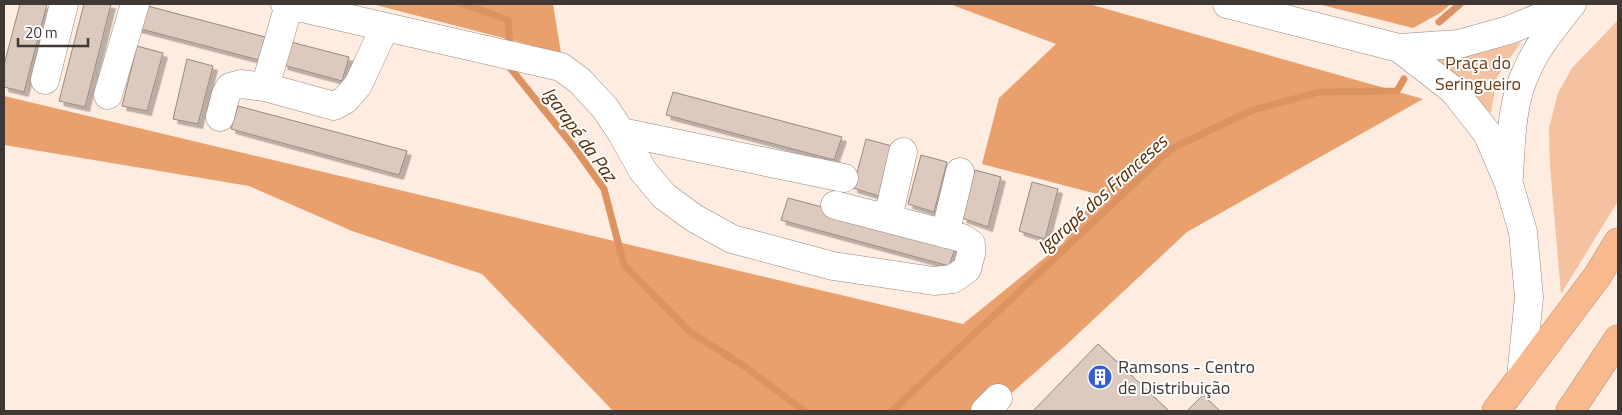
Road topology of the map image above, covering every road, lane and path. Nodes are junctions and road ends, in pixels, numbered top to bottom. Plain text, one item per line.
1 (64, 4) edge
2 (134, 4) edge
3 (287, 4) edge
4 (1226, 4) edge
5 (1572, 4) edge
6 (385, 27) junction
7 (1399, 48) junction
8 (44, 80) dead end
9 (265, 87) junction
10 (108, 95) dead end
11 (220, 117) dead end
12 (620, 132) junction
13 (903, 152) dead end
14 (960, 172) dead end
15 (844, 178) dead end
16 (1509, 184) junction
17 (835, 205) dead end
18 (888, 218) junction
19 (946, 234) junction
20 (1618, 242) edge
21 (1618, 339) edge
22 (1521, 378) junction
23 (1496, 411) edge
24 (1570, 411) edge

1 - 8 street
2 - 10 street
3 - 6 street
3 - 9 street
4 - 7 street
5 - 7 street
5 - 16 street
6 - 9 street
6 - 12 street
7 - 16 street
9 - 11 street
12 - 15 street
12 - 19 street
13 - 18 street
14 - 19 street
16 - 22 street
17 - 18 street
18 - 19 street
20 - 22 highway
21 - 24 highway
22 - 23 highway

